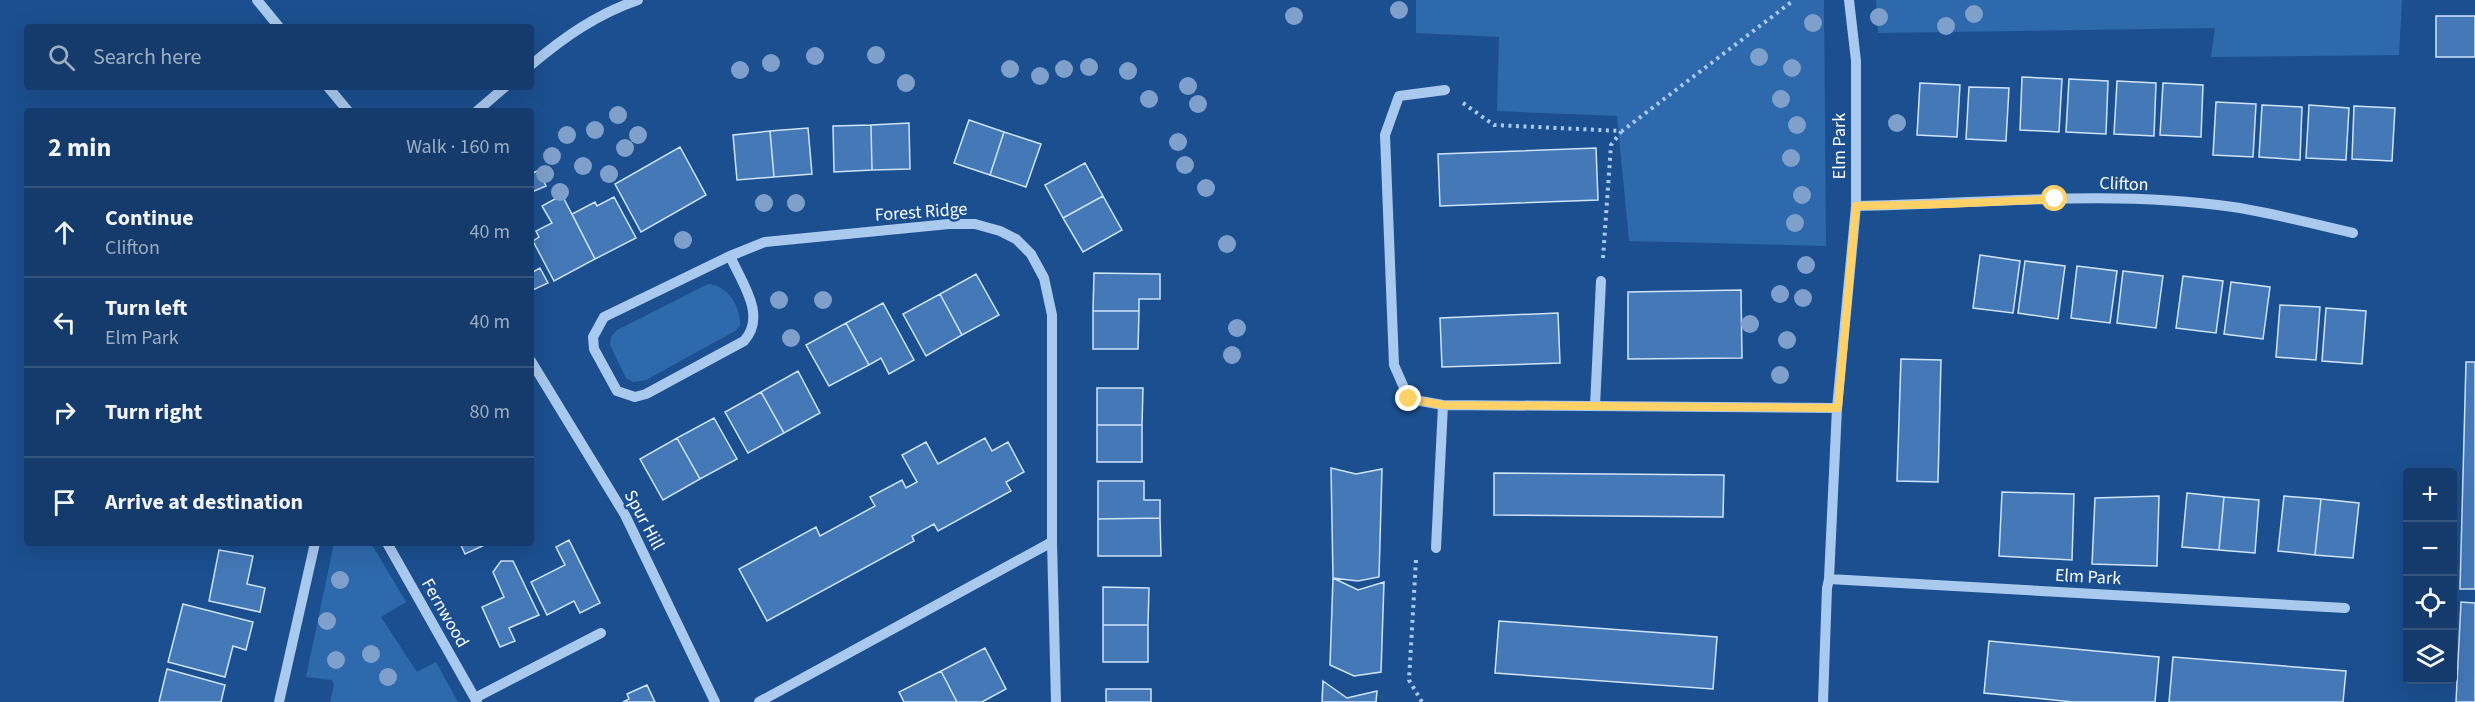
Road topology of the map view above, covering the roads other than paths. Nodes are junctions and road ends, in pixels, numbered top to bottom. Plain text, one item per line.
1 (257, 0) edge
2 (638, 0) edge
3 (1849, 0) edge
4 (277, 24) edge
5 (534, 63) edge
6 (330, 90) edge
7 (502, 90) edge
8 (1445, 90) road end
9 (346, 108) edge
10 (480, 108) edge
11 (1856, 206) junction
12 (2353, 233) dead end
13 (730, 256) junction
14 (1601, 281) road end
15 (534, 366) edge
16 (1443, 405) junction
17 (1595, 406) junction
18 (1838, 408) junction
19 (1052, 542) junction
20 (314, 546) edge
21 (389, 546) edge
22 (1436, 548) road end
23 (1829, 579) junction
24 (2345, 608) dead end
25 (601, 633) dead end
26 (476, 700) edge
27 (279, 702) edge
28 (716, 702) edge
29 (759, 702) edge
30 (1056, 702) edge
31 (1823, 702) edge

1 - 4 street
2 - 5 street
3 - 11 street, Elm Park
6 - 9 street
7 - 10 street
8 - 16 street
11 - 12 street, Clifton
11 - 18 street, Elm Park
13 - 13 street, Forest Ridge
13 - 19 street, Forest Ridge
14 - 17 street
15 - 28 street, Spur Hill
16 - 17 street
16 - 22 street
17 - 18 street
18 - 23 street, Elm Park
19 - 29 street
19 - 30 street, Forest Ridge
20 - 27 street
21 - 26 street, Fernwood
23 - 24 street, Elm Park
23 - 31 street, Elm Park
25 - 26 street, Fernwood

